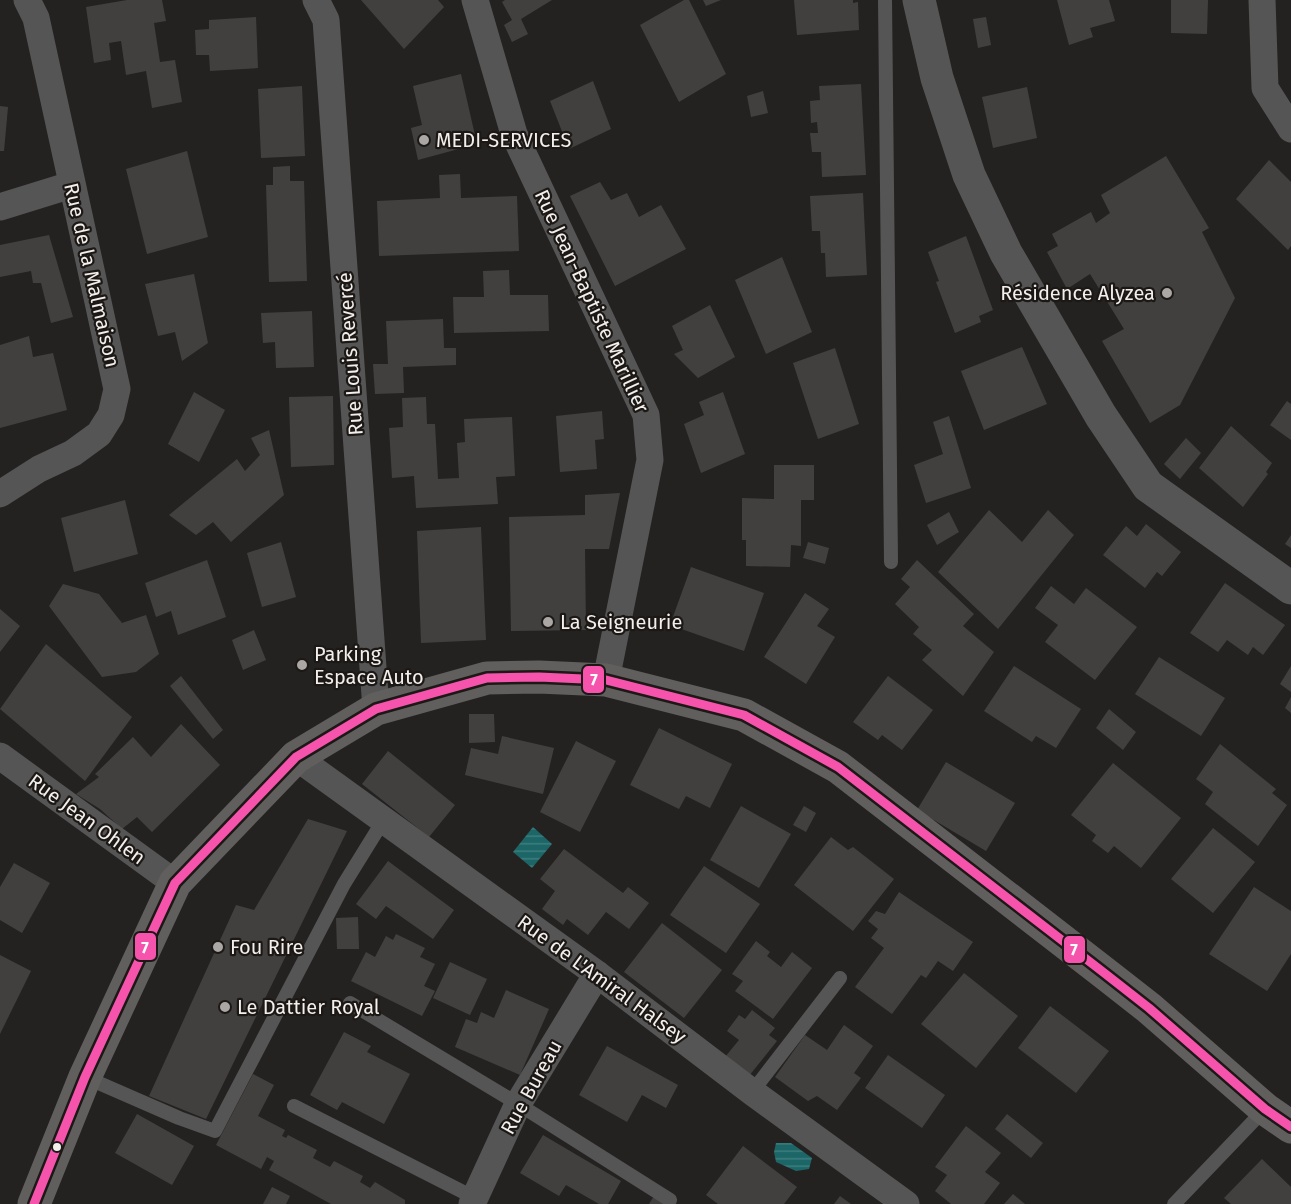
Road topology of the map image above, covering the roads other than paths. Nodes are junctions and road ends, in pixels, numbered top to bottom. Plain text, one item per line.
1 (27, 0) edge
2 (316, 0) edge
3 (475, 0) edge
4 (885, 0) edge
5 (919, 0) edge
6 (1262, 0) edge
7 (1291, 129) edge
8 (71, 185) junction
9 (0, 207) edge
10 (0, 494) edge
11 (891, 562) dead end
12 (1291, 588) edge
13 (606, 680) junction
14 (376, 710) junction
15 (0, 756) edge
16 (296, 757) junction
17 (383, 821) junction
18 (174, 883) junction
19 (597, 974) junction
20 (840, 978) dead end
21 (350, 1003) dead end
22 (85, 1077) junction
23 (752, 1092) junction
24 (518, 1104) junction
25 (294, 1106) dead end
26 (1278, 1118) edge
27 (670, 1200) dead end
28 (474, 1201) edge
29 (34, 1204) edge
30 (906, 1204) edge
31 (1174, 1204) edge

1 - 8 street, Rue de la Malmaison
2 - 14 street, Rue Louis Revercé
3 - 13 street, Rue Jean-Baptiste Marillier
4 - 11 lane
5 - 12 street
6 - 7 street
8 - 9 street
8 - 10 street, Rue de la Malmaison
13 - 14 main road
13 - 26 main road
14 - 16 main road
15 - 18 street, Rue Jean Ohlen
16 - 17 street, Rue de L'Amiral Halsey
16 - 18 main road
17 - 19 street, Rue de L'Amiral Halsey
17 - 22 lane
18 - 22 main road
19 - 23 street, Rue de L'Amiral Halsey
19 - 24 street, Rue Bureau
20 - 23 lane
21 - 24 lane
22 - 29 main road
23 - 30 street, Rue de L'Amiral Halsey
24 - 27 lane
24 - 28 street, Rue Bureau
25 - 28 lane
26 - 31 lane

